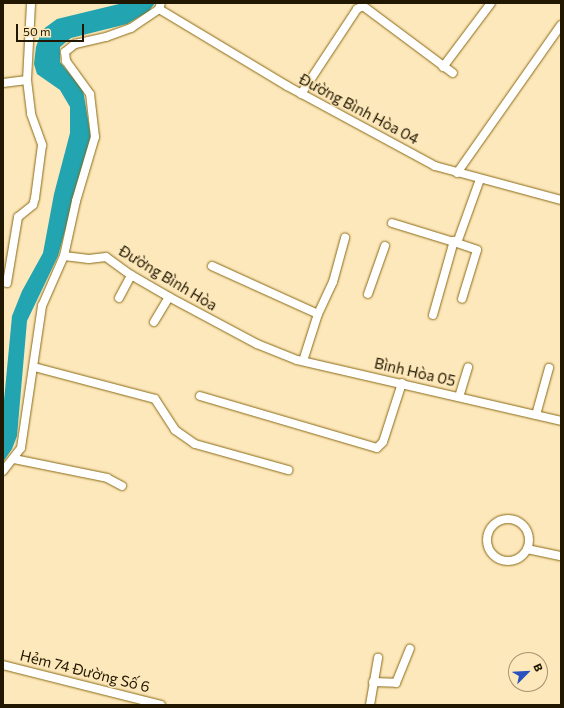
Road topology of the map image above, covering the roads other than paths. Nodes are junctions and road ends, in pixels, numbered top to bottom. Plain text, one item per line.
1 (31, 3) edge
2 (491, 3) edge
3 (160, 6) edge
4 (561, 25) edge
5 (443, 67) junction
6 (453, 73) dead end
7 (27, 80) junction
8 (3, 83) edge
9 (302, 94) junction
10 (457, 172) junction
11 (480, 179) junction
12 (561, 200) edge
13 (392, 223) dead end
14 (345, 238) dead end
15 (455, 242) junction
16 (385, 246) dead end
17 (64, 256) junction
18 (212, 266) dead end
19 (131, 275) junction
20 (7, 283) dead end
21 (368, 294) dead end
22 (169, 297) junction
23 (119, 298) dead end
24 (462, 299) dead end
25 (318, 314) junction
26 (433, 314) dead end
27 (154, 322) dead end
28 (265, 347) joint
29 (303, 361) junction
30 (34, 367) junction
31 (468, 367) dead end
32 (549, 368) dead end
33 (402, 383) junction
34 (200, 396) dead end
35 (459, 397) junction
36 (536, 415) junction
37 (561, 421) edge
38 (14, 459) junction
39 (288, 470) dead end
40 (3, 471) edge
41 (122, 486) dead end
42 (527, 549) junction
43 (561, 556) edge
44 (410, 649) dead end
45 (378, 658) dead end
46 (3, 665) edge
47 (373, 682) junction
48 (161, 705) edge
49 (370, 705) edge

1 - 7 street
2 - 5 street
3 - 9 street, Đường Bình Hòa 04
3 - 17 street
4 - 10 street
5 - 6 street
5 - 9 street
7 - 8 street
7 - 20 street
9 - 10 street, Đường Bình Hòa 04
10 - 11 street, Đường Bình Hòa 04
11 - 12 street, Đường Bình Hòa 04
11 - 15 street
13 - 15 street
14 - 25 street
15 - 24 street
15 - 26 street
16 - 21 street
17 - 19 street, Đường Bình Hòa
17 - 30 street
18 - 25 street
19 - 22 street, Đường Bình Hòa
19 - 23 street
22 - 27 street
22 - 28 street, Đường Bình Hòa
25 - 29 street
28 - 29 street, Bình Hòa 05
29 - 33 street, Bình Hòa 05
30 - 38 street
30 - 39 street
31 - 35 street
32 - 36 street
33 - 34 street
33 - 35 street, Bình Hòa 05
35 - 36 street, Bình Hòa 05
36 - 37 street, Bình Hòa 05
38 - 40 street
38 - 41 street
42 - 42 street
42 - 43 street
44 - 47 street
45 - 47 street
46 - 48 street, Hẻm 74 Đường Số 6
47 - 49 street

